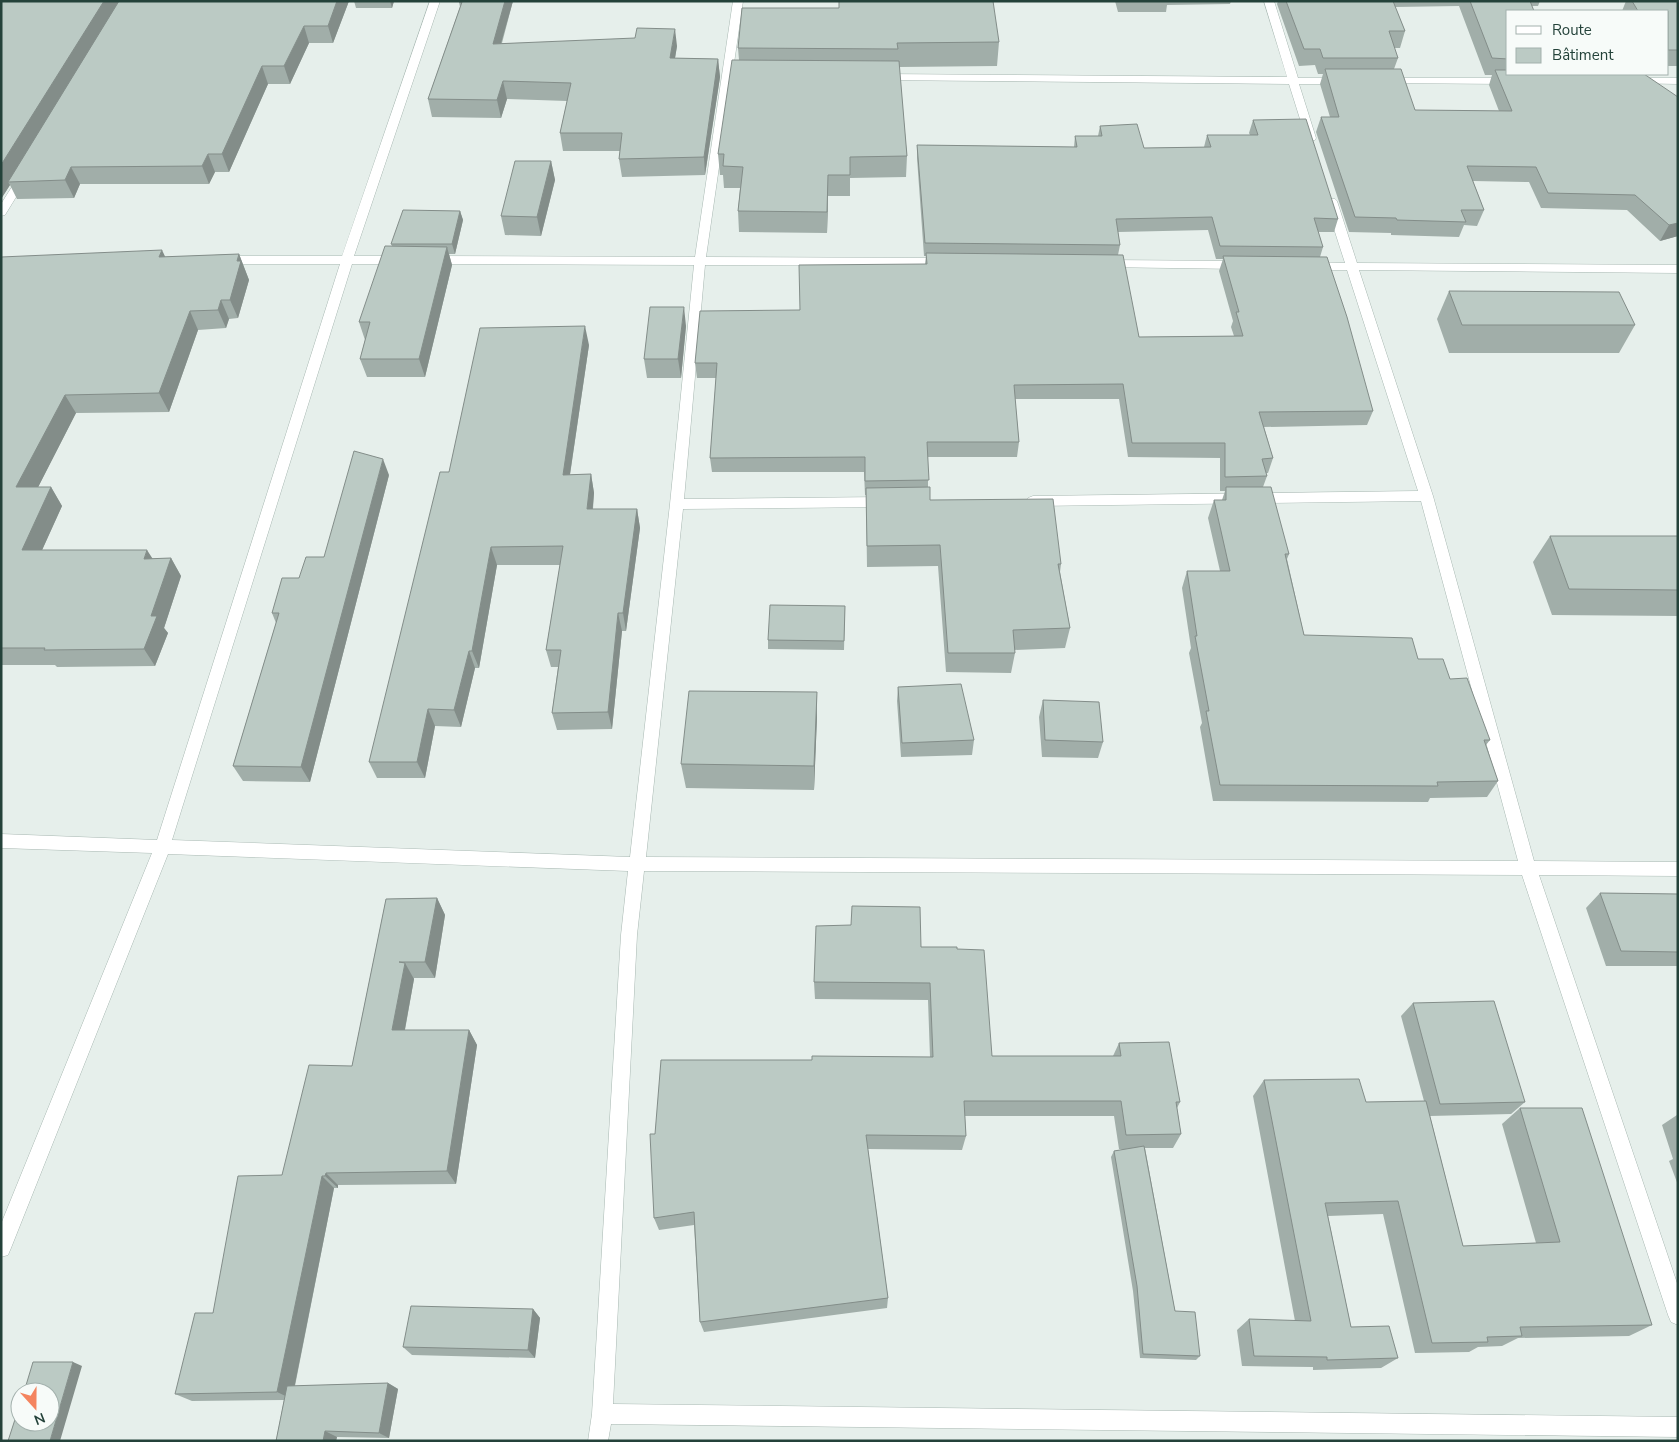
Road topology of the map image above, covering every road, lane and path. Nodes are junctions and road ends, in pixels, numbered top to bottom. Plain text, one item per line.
1 (435, 1) edge
2 (738, 1) edge
3 (1269, 1) edge
4 (866, 77) edge
5 (1293, 81) junction
6 (1352, 81) edge
7 (1372, 81) edge
8 (1520, 81) edge
9 (1618, 81) edge
10 (1678, 81) edge
11 (1317, 155) edge
12 (27, 170) edge
13 (1326, 183) edge
14 (1, 213) edge
15 (209, 260) edge
16 (347, 260) junction
17 (700, 260) junction
18 (957, 262) edge
19 (1095, 264) edge
20 (1254, 265) edge
21 (1303, 266) edge
22 (1353, 266) junction
23 (1678, 269) edge
24 (1426, 496) junction
25 (1017, 501) edge
26 (897, 502) edge
27 (677, 504) junction
28 (1, 841) edge
29 (162, 848) junction
30 (637, 864) junction
31 (1528, 868) junction
32 (1678, 869) edge
33 (1, 1248) edge
34 (1678, 1315) edge
35 (602, 1414) junction
36 (1678, 1427) edge
37 (598, 1441) edge

1 - 16 street
2 - 17 street
3 - 5 street
4 - 5 street
5 - 6 street
5 - 11 street
7 - 8 street
9 - 10 street
12 - 14 street
13 - 22 street
15 - 16 street
16 - 17 street
16 - 29 street
17 - 18 street
17 - 27 street
19 - 20 street
21 - 22 street
22 - 23 street
22 - 24 street
24 - 25 street
24 - 31 street
26 - 27 street
27 - 30 street
28 - 29 street
29 - 30 street
29 - 33 street
30 - 31 street
30 - 35 street
31 - 32 street
31 - 34 street
35 - 36 street
35 - 37 street

